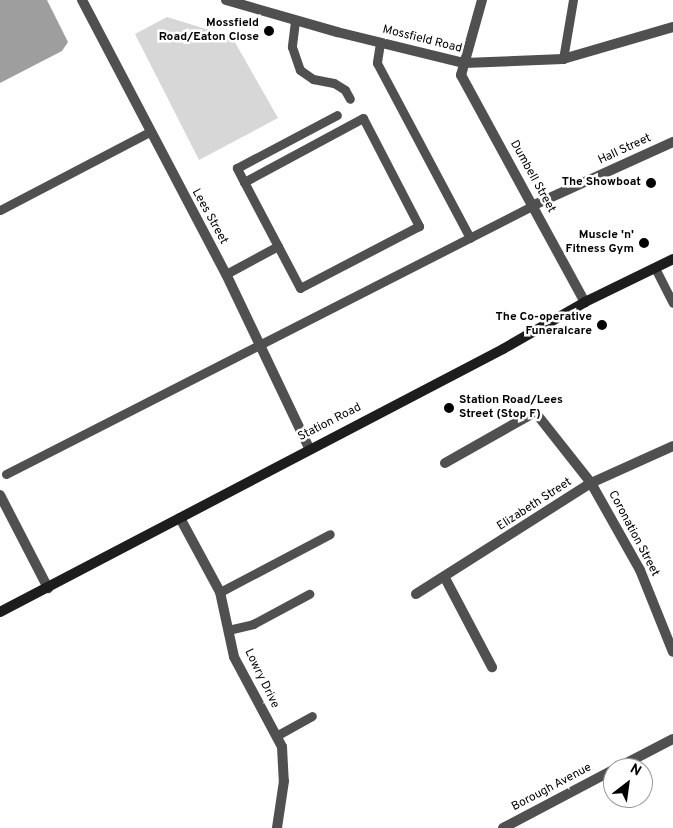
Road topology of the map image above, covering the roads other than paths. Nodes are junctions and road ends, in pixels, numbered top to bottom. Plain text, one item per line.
1 (82, 0) edge
2 (226, 0) edge
3 (482, 0) edge
4 (573, 0) edge
5 (295, 21) junction
6 (673, 27) edge
7 (380, 43) junction
8 (563, 59) junction
9 (464, 63) junction
10 (350, 99) dead end
11 (337, 115) dead end
12 (149, 132) junction
13 (673, 142) edge
14 (244, 182) junction
15 (534, 206) junction
16 (0, 210) edge
17 (470, 238) junction
18 (278, 246) junction
19 (673, 259) edge
20 (655, 268) junction
21 (226, 274) junction
22 (585, 302) junction
23 (673, 302) edge
24 (260, 345) junction
25 (673, 446) edge
26 (309, 448) junction
27 (445, 463) dead end
28 (6, 474) dead end
29 (592, 484) junction
30 (0, 495) edge
31 (180, 518) junction
32 (330, 534) dead end
33 (445, 578) junction
34 (48, 588) junction
35 (220, 592) junction
36 (309, 594) dead end
37 (416, 594) dead end
38 (0, 612) edge
39 (228, 630) junction
40 (673, 652) edge
41 (492, 667) dead end
42 (312, 716) dead end
43 (276, 736) junction
44 (673, 739) edge
45 (636, 758) edge
46 (603, 775) edge
47 (277, 828) edge
48 (503, 828) edge

1 - 12 street, Lees Street
2 - 5 street, Mossfield Road
3 - 9 street
4 - 8 lane
5 - 7 street, Mossfield Road
5 - 10 lane
6 - 8 street, Mossfield Road
7 - 9 street, Mossfield Road
7 - 17 lane
8 - 9 street, Mossfield Road
9 - 15 street, Dumbell Street
11 - 14 lane
12 - 16 lane
12 - 21 street, Lees Street
13 - 15 street, Hall Street
14 - 18 lane
14 - 18 lane
15 - 17 lane
15 - 22 street, Dumbell Street
17 - 24 lane
18 - 21 lane
19 - 20 main road, Station Road
20 - 22 main road, Station Road
20 - 23 lane
21 - 24 street, Lees Street
22 - 26 main road, Station Road
24 - 26 street, Lees Street
24 - 28 lane
25 - 29 street, Elizabeth Street
26 - 31 main road, Station Road
27 - 29 street, Coronation Street
29 - 33 street, Elizabeth Street
29 - 40 street, Coronation Street
30 - 34 street
31 - 34 main road, Station Road
31 - 35 street, Lowry Drive
32 - 35 lane
33 - 37 street, Elizabeth Street
33 - 41 street
34 - 38 main road, Station Road
35 - 39 street, Lowry Drive
36 - 39 lane
39 - 43 street, Lowry Drive
42 - 43 lane
43 - 47 street, Lowry Drive
44 - 45 street
46 - 48 street, Borough Avenue

